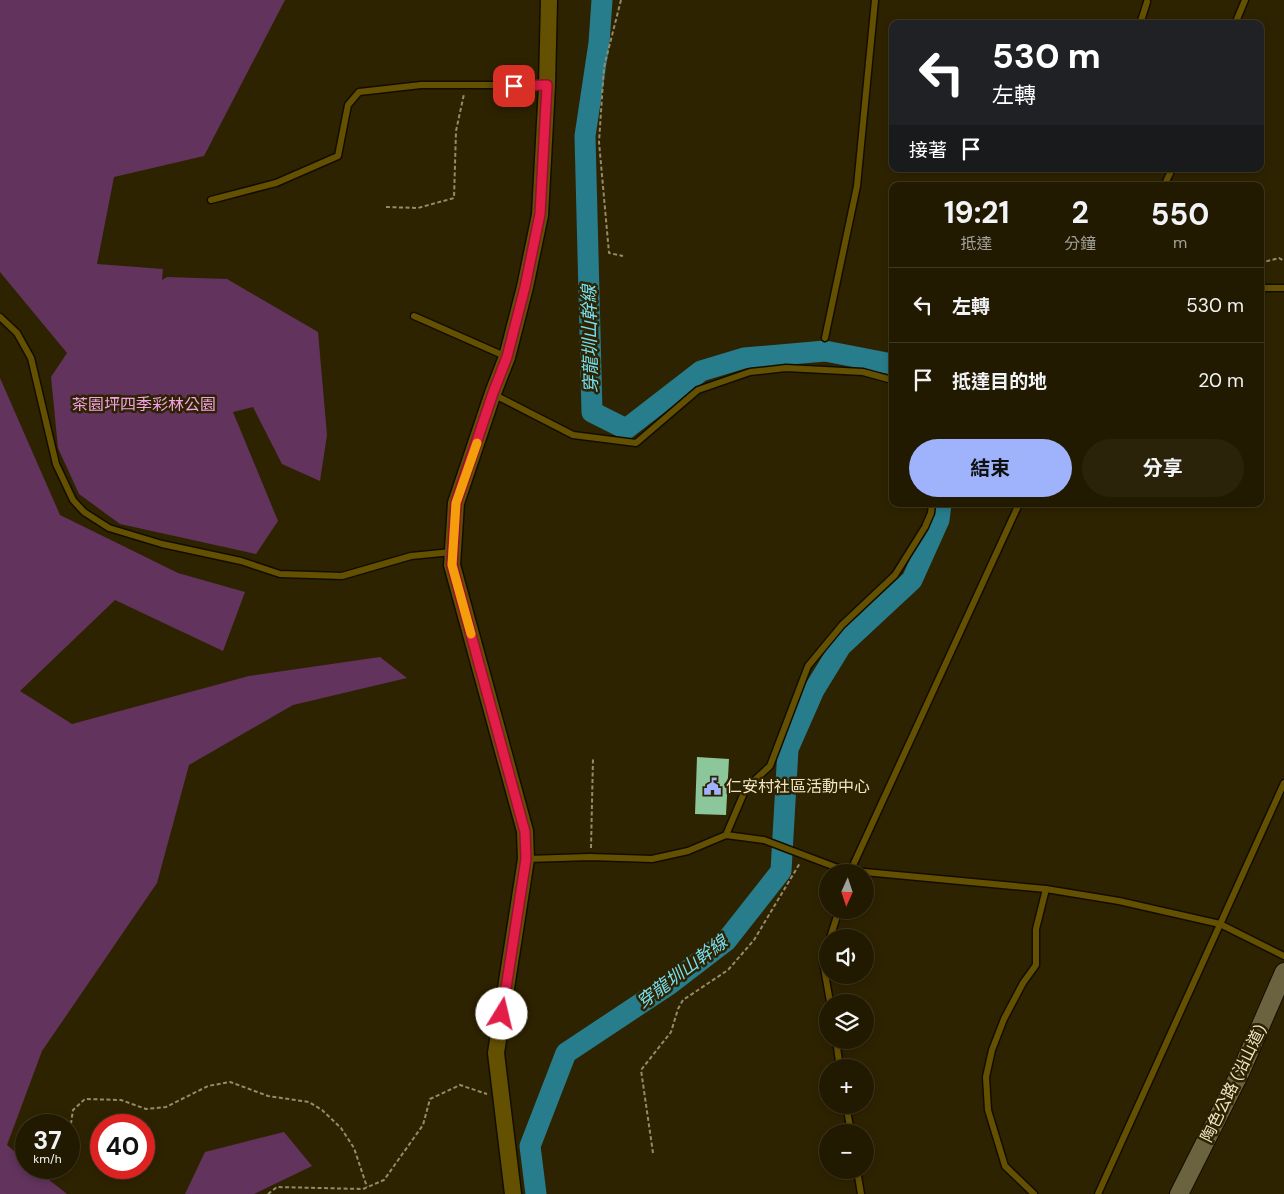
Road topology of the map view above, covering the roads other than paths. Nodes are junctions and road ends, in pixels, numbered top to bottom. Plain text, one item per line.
1 (549, 0) edge
2 (875, 0) edge
3 (1245, 0) edge
4 (1147, 2) dead end
5 (1141, 20) edge
6 (1237, 20) edge
7 (547, 85) junction
8 (211, 200) dead end
9 (1264, 288) edge
10 (1284, 288) edge
11 (414, 316) dead end
12 (0, 317) edge
13 (825, 338) dead end
14 (507, 357) junction
15 (889, 379) edge
16 (493, 393) junction
17 (932, 507) edge
18 (1018, 507) edge
19 (454, 552) junction
20 (1284, 783) edge
21 (726, 835) junction
22 (526, 859) junction
23 (828, 864) edge
24 (854, 864) edge
25 (874, 874) edge
26 (1046, 889) junction
27 (1220, 924) junction
28 (1284, 956) edge
29 (1284, 972) edge
30 (858, 1179) edge
31 (513, 1194) edge
32 (861, 1194) edge
33 (1034, 1194) edge
34 (1098, 1194) edge
35 (1178, 1194) edge

1 - 7 street
2 - 13 lane
3 - 6 lane
4 - 5 lane
7 - 8 lane
7 - 14 street
9 - 10 lane
11 - 14 lane
12 - 19 lane
14 - 16 street
15 - 16 lane
16 - 19 street
17 - 21 lane
18 - 24 lane
19 - 22 street
20 - 27 lane
21 - 22 lane
21 - 23 lane
22 - 31 street
25 - 26 lane
26 - 27 lane
26 - 33 lane
27 - 28 lane
27 - 34 lane
29 - 35 main road, 陶色公路 (沿山道)
30 - 32 lane

